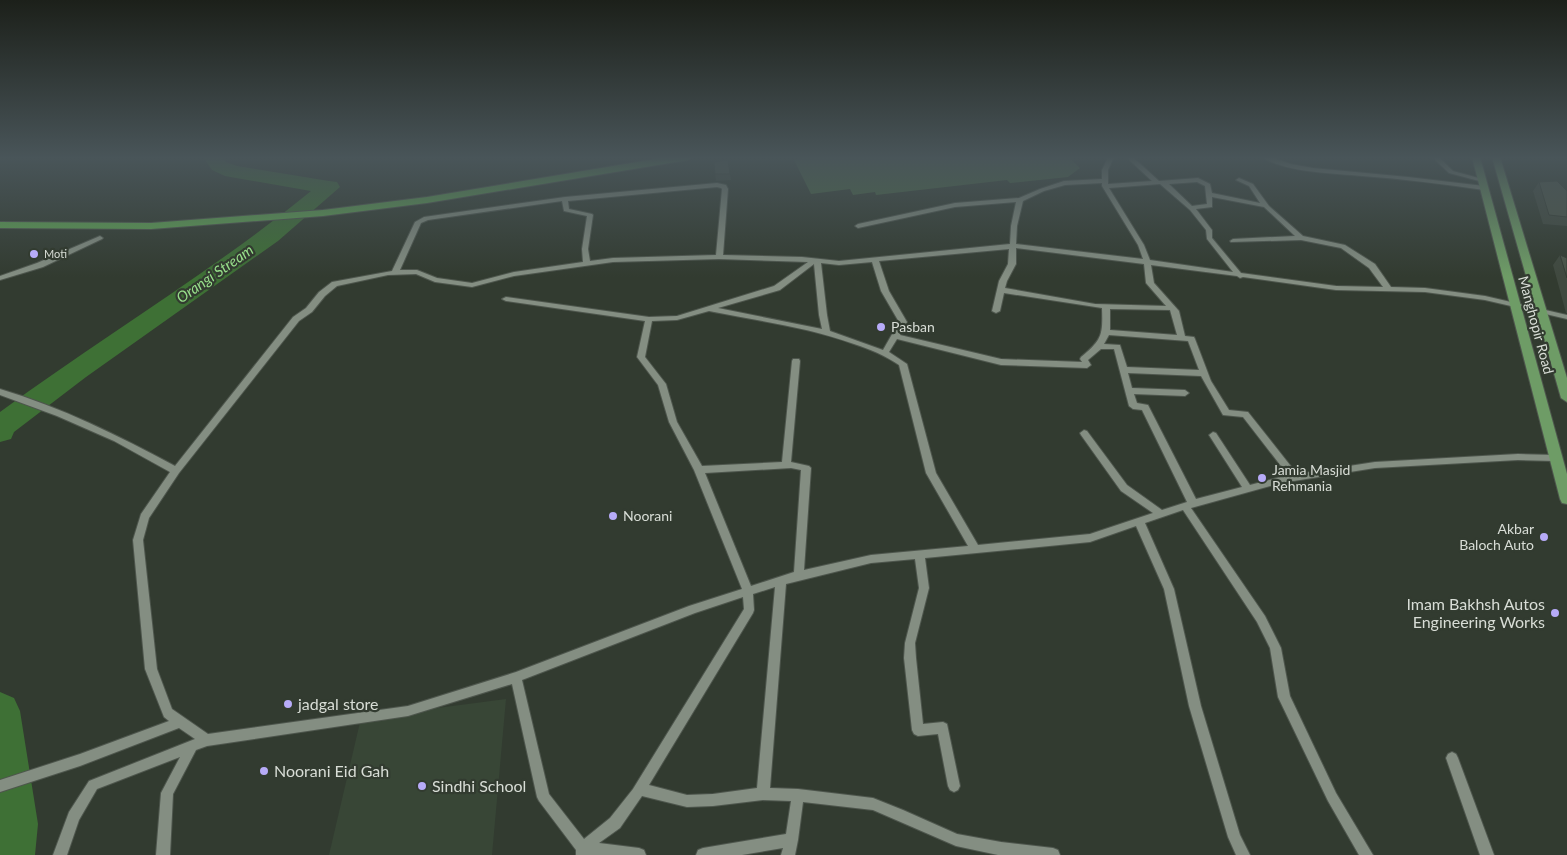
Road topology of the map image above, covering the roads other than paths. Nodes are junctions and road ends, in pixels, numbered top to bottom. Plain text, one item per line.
1 (446, 197) edge
2 (588, 197) edge
3 (725, 197) edge
4 (1027, 197) edge
5 (1112, 197) edge
6 (1178, 197) edge
7 (1209, 197) edge
8 (1223, 197) edge
9 (1258, 197) edge
10 (1486, 197) edge
11 (1508, 197) edge
12 (565, 199) junction
13 (1020, 200) junction
14 (1266, 206) junction
15 (1191, 208) junction
16 (0, 225) edge
17 (858, 226) dead end
18 (100, 238) dead end
19 (1301, 238) junction
20 (1233, 241) dead end
21 (1014, 246) junction
22 (720, 257) junction
23 (816, 260) junction
24 (875, 260) junction
25 (1147, 262) junction
26 (587, 263) junction
27 (394, 273) junction
28 (1240, 276) junction
29 (0, 278) edge
30 (1000, 290) junction
31 (1389, 290) junction
32 (506, 299) dead end
33 (1514, 304) junction
34 (1106, 307) junction
35 (1171, 308) junction
36 (710, 309) junction
37 (1540, 309) junction
38 (996, 311) dead end
39 (1567, 317) edge
40 (649, 319) junction
41 (1107, 332) junction
42 (827, 333) junction
43 (895, 336) junction
44 (1182, 338) junction
45 (1098, 346) junction
46 (885, 353) junction
47 (796, 362) dead end
48 (1123, 370) junction
49 (1204, 373) junction
50 (1129, 391) junction
51 (0, 392) edge
52 (1185, 393) dead end
53 (1567, 398) edge
54 (1084, 434) dead end
55 (1214, 435) dead end
56 (1555, 458) junction
57 (786, 466) junction
58 (699, 470) junction
59 (176, 472) junction
60 (1295, 478) junction
61 (1248, 489) junction
62 (1567, 500) edge
63 (1189, 505) junction
64 (1161, 514) junction
65 (1140, 521) junction
66 (975, 548) junction
67 (919, 554) junction
68 (799, 575) junction
69 (781, 580) junction
70 (748, 590) junction
71 (516, 677) junction
72 (180, 722) junction
73 (207, 740) junction
74 (192, 746) junction
75 (1452, 758) dead end
76 (0, 786) edge
77 (954, 786) dead end
78 (639, 788) junction
79 (763, 794) junction
80 (798, 795) junction
81 (792, 840) junction
82 (583, 851) edge
83 (60, 855) edge
84 (163, 855) edge
85 (639, 855) edge
86 (703, 855) edge
87 (788, 855) edge
88 (1053, 855) edge
89 (1243, 855) edge
90 (1366, 855) edge
91 (1487, 855) edge

1 - 16 highway
2 - 12 street
3 - 22 street
4 - 13 street
5 - 25 street
6 - 15 street
7 - 15 street
8 - 14 street
9 - 14 street
10 - 33 main road, Manghopir Road
11 - 37 main road, Manghopir Road
12 - 26 street
12 - 27 street
13 - 17 street
13 - 21 street
14 - 19 street
15 - 28 street
18 - 29 street
19 - 20 street
19 - 31 street
21 - 24 street
21 - 25 street
21 - 30 street
22 - 23 street
22 - 26 street
23 - 24 street
23 - 36 street
23 - 42 street
24 - 43 street
25 - 28 street
25 - 35 street
26 - 27 street
27 - 59 street
28 - 31 street
30 - 34 street
30 - 38 street
31 - 33 street
32 - 40 street
33 - 37 street
33 - 56 main road, Manghopir Road
34 - 35 street
34 - 41 street
35 - 44 street
36 - 40 street
36 - 42 street
37 - 39 street
37 - 53 main road, Manghopir Road
40 - 58 street
41 - 44 street
41 - 45 street
42 - 46 street
43 - 45 street
43 - 46 street
44 - 49 street
45 - 48 street
46 - 66 street
47 - 57 street
48 - 49 street
48 - 50 street
49 - 60 street
50 - 52 street
50 - 63 street
51 - 59 street
54 - 64 street
55 - 61 street
56 - 60 street
56 - 62 main road, Manghopir Road
57 - 58 street
57 - 68 street
58 - 70 street
59 - 72 street
60 - 61 street
61 - 63 street
63 - 64 street
63 - 90 street
64 - 65 street
65 - 66 street
65 - 89 street
66 - 67 street
67 - 68 street
67 - 77 street
68 - 69 street
69 - 70 street
69 - 79 street
70 - 71 street
70 - 78 street
71 - 73 street
71 - 82 street
72 - 73 street
72 - 76 street
73 - 74 street
74 - 83 street
74 - 84 street
75 - 91 street
78 - 79 street
78 - 82 street
79 - 80 street
80 - 81 street
80 - 88 street
81 - 86 street
81 - 87 street
82 - 85 street

